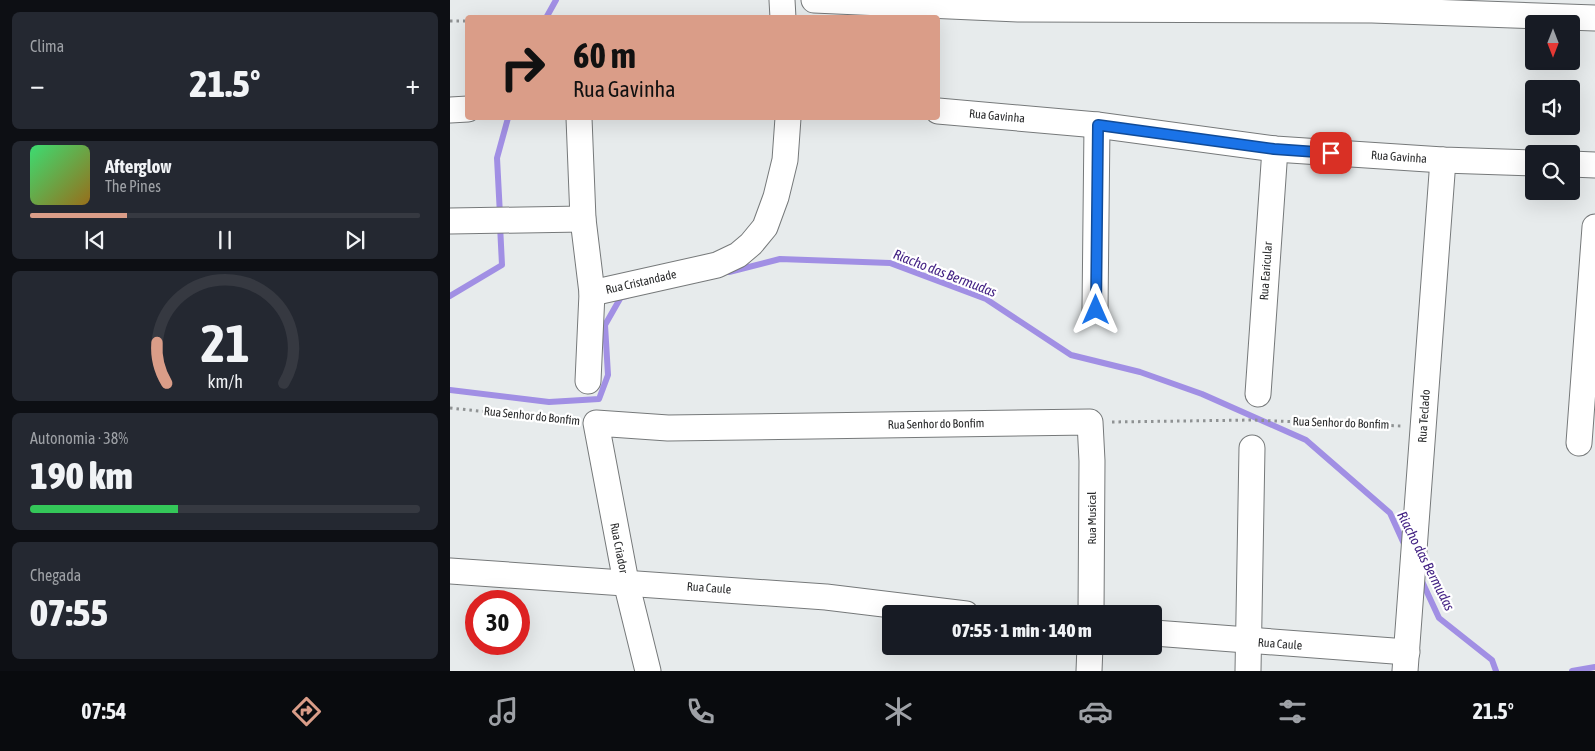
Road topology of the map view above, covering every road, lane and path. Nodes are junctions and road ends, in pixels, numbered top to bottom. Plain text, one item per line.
1 (782, 0) edge
2 (814, 0) edge
3 (783, 15) edge
4 (1595, 18) edge
5 (450, 21) edge
6 (465, 21) edge
7 (465, 109) edge
8 (450, 110) edge
9 (940, 111) edge
10 (579, 120) edge
11 (788, 120) edge
12 (1098, 125) junction
13 (1274, 149) junction
14 (1443, 160) junction
15 (1525, 163) edge
16 (1580, 164) edge
17 (1595, 165) edge
18 (583, 219) junction
19 (450, 221) edge
20 (1595, 227) edge
21 (592, 293) junction
22 (1096, 310) dead end
23 (588, 381) dead end
24 (1258, 394) dead end
25 (450, 408) edge
26 (1090, 422) junction
27 (596, 423) junction
28 (1424, 426) junction
29 (1579, 443) dead end
30 (1252, 448) dead end
31 (450, 571) edge
32 (626, 582) junction
33 (892, 605) edge
34 (1091, 605) edge
35 (1162, 634) edge
36 (1250, 642) junction
37 (1090, 655) edge
38 (1406, 662) edge
39 (648, 671) edge
40 (1090, 671) edge
41 (1248, 671) edge

1 - 3 street
2 - 4 street
5 - 6 path
7 - 8 street
9 - 12 street, Rua Gavinha
10 - 18 street
11 - 21 street, Rua Cristandade
12 - 13 street, Rua Gavinha
12 - 22 street
13 - 14 street, Rua Gavinha
13 - 24 street, Rua Earicular
14 - 15 street, Rua Gavinha
14 - 28 street, Rua Teclado
16 - 17 street
18 - 19 street
18 - 21 street
20 - 29 street
21 - 23 street, Rua Cristandade
25 - 27 path, Rua Senhor do Bonfim
26 - 27 street, Rua Senhor do Bonfim
26 - 28 path, Rua Senhor do Bonfim
26 - 34 street, Rua Musical
27 - 32 street, Rua Criador
28 - 38 street, Rua Teclado
30 - 36 street
31 - 32 street, Rua Caule
32 - 33 street, Rua Caule
32 - 39 street, Rua Criador
35 - 36 street, Rua Caule
36 - 38 street, Rua Caule
36 - 41 street
37 - 40 street

